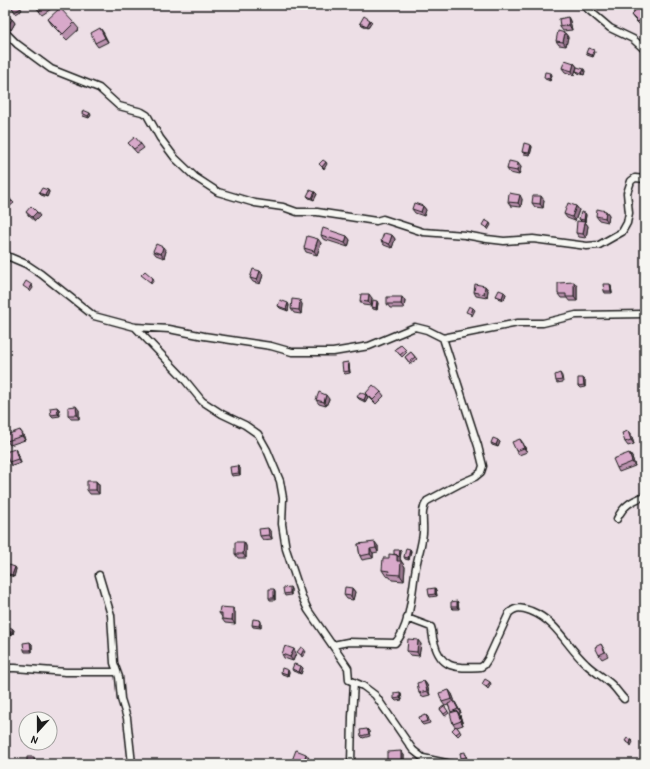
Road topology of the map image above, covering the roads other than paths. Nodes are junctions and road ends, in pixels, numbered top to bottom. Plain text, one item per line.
1 (583, 5) edge
2 (5, 32) edge
3 (645, 50) edge
4 (645, 179) edge
5 (5, 255) edge
6 (645, 314) edge
7 (135, 327) junction
8 (443, 338) junction
9 (645, 496) edge
10 (617, 519) dead end
11 (99, 575) dead end
12 (407, 618) junction
13 (333, 644) junction
14 (5, 668) edge
15 (117, 672) junction
16 (349, 680) junction
17 (624, 699) dead end
18 (132, 764) edge
19 (351, 764) edge
20 (451, 764) edge

1 - 3 street
2 - 4 street
5 - 7 street
6 - 8 street
7 - 8 street
7 - 13 street
8 - 12 street
9 - 10 street
11 - 15 street
12 - 13 street
12 - 17 street
13 - 16 street
14 - 15 street
15 - 18 street
16 - 19 street
16 - 20 street

